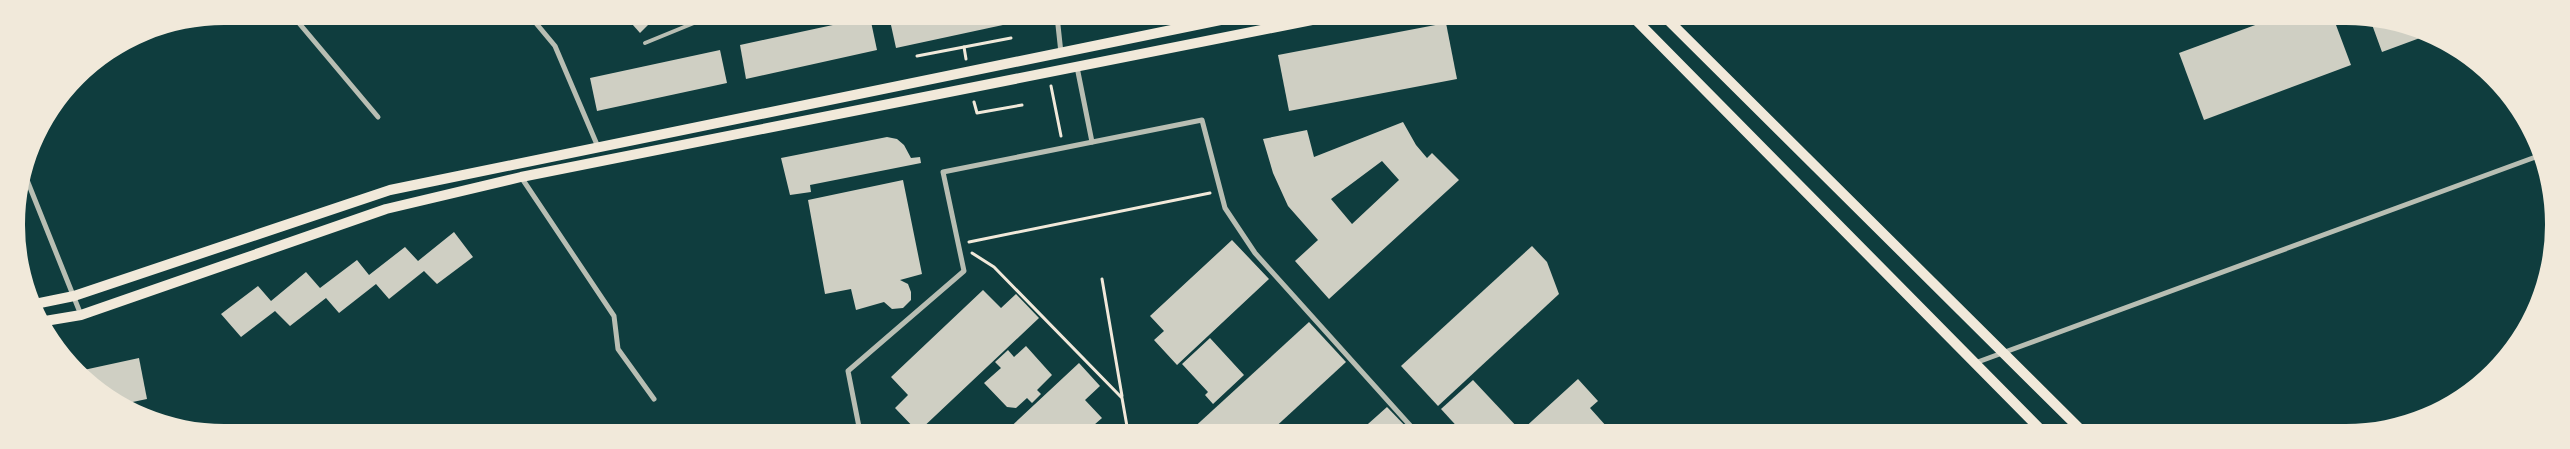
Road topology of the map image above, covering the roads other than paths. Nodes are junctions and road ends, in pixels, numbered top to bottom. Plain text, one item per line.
1 (300, 25) edge
2 (538, 25) edge
3 (689, 25) edge
4 (1058, 25) edge
5 (1196, 25) edge
6 (1288, 25) edge
7 (1642, 25) edge
8 (1673, 25) edge
9 (645, 43) dead end
10 (1061, 53) junction
11 (1077, 68) junction
12 (378, 117) dead end
13 (1092, 142) junction
14 (598, 147) junction
15 (2533, 158) edge
16 (520, 177) junction
17 (29, 185) edge
18 (74, 296) junction
19 (41, 303) edge
20 (81, 315) junction
21 (50, 320) edge
22 (2003, 352) junction
23 (1975, 363) junction
24 (654, 399) dead end
25 (858, 424) edge
26 (1409, 424) edge
27 (2036, 424) edge
28 (2075, 424) edge

1 - 12 street
2 - 14 street
3 - 9 lane
4 - 10 street
5 - 10 main road
6 - 11 main road
7 - 23 main road
8 - 22 main road
10 - 14 main road
11 - 13 street
11 - 16 main road
13 - 25 street
13 - 26 street
14 - 18 main road
15 - 22 street
16 - 20 main road
16 - 24 street
17 - 18 street
18 - 19 main road
18 - 20 street
20 - 21 main road
22 - 23 street
22 - 28 main road
23 - 27 main road

